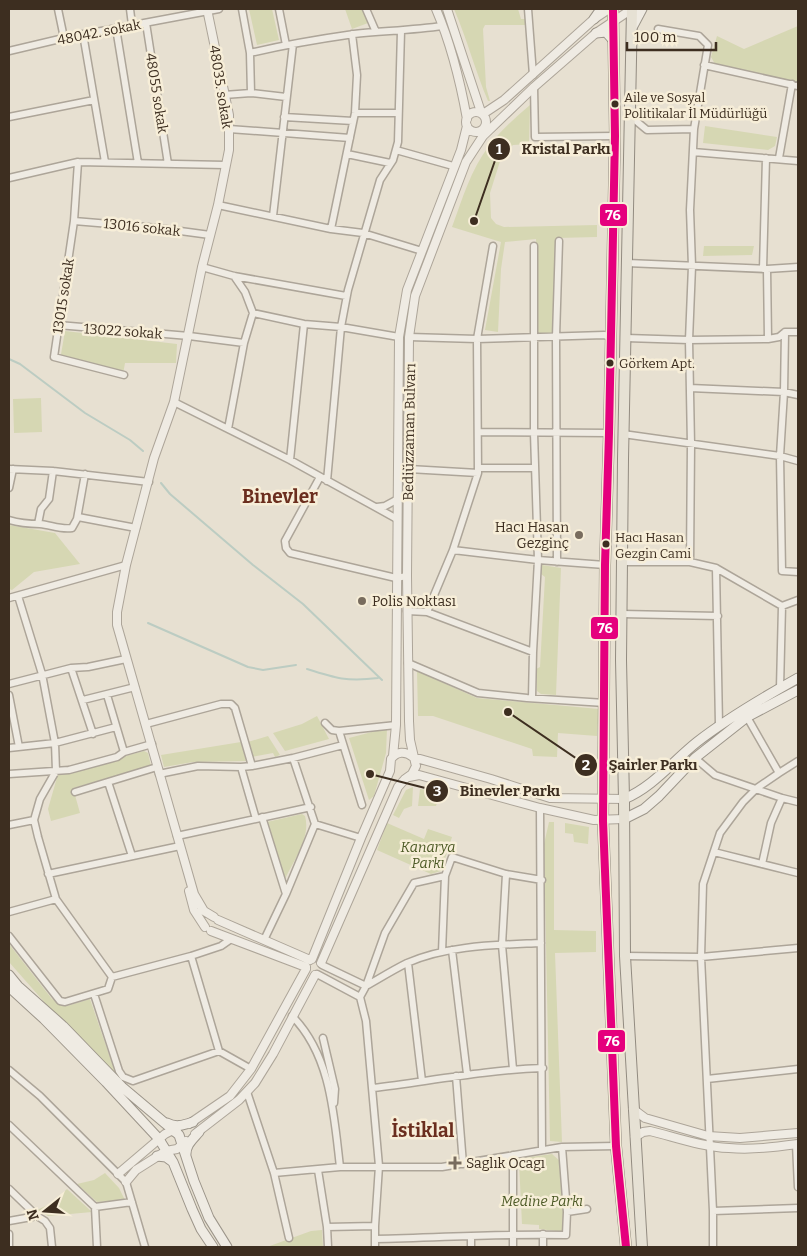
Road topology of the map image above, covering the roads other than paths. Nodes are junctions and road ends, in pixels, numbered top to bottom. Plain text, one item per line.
1 (58, 9) edge
2 (130, 9) edge
3 (219, 9) edge
4 (242, 9) edge
5 (280, 9) edge
6 (366, 9) edge
7 (436, 9) edge
8 (447, 9) edge
9 (528, 9) edge
10 (601, 9) edge
11 (611, 9) edge
12 (632, 9) edge
13 (642, 9) edge
14 (207, 10) edge
15 (594, 19) junction
16 (613, 21) junction
17 (146, 22) junction
18 (132, 25) junction
19 (443, 26) junction
20 (116, 28) junction
21 (658, 29) dead end
22 (401, 31) junction
23 (376, 32) junction
24 (596, 33) junction
25 (83, 34) junction
26 (352, 34) junction
27 (632, 36) junction
28 (64, 38) junction
29 (613, 40) junction
30 (290, 44) junction
31 (9, 51) edge
32 (250, 53) junction
33 (704, 65) junction
34 (533, 75) junction
35 (795, 85) edge
36 (534, 87) junction
37 (251, 93) junction
38 (224, 95) junction
39 (286, 97) junction
40 (94, 100) junction
41 (355, 113) junction
42 (398, 113) junction
43 (482, 113) junction
44 (630, 116) junction
45 (9, 117) edge
46 (284, 118) junction
47 (353, 121) junction
48 (467, 122) junction
49 (489, 126) junction
50 (229, 129) junction
51 (694, 129) junction
52 (284, 133) junction
53 (615, 136) junction
54 (350, 138) junction
55 (396, 150) junction
56 (693, 152) junction
57 (347, 154) junction
58 (766, 158) junction
59 (779, 158) junction
60 (798, 161) edge
61 (78, 162) junction
62 (105, 162) junction
63 (138, 163) junction
64 (168, 164) junction
65 (390, 164) junction
66 (225, 165) junction
67 (453, 166) junction
68 (9, 178) edge
69 (218, 205) junction
70 (273, 216) junction
71 (74, 220) junction
72 (331, 229) junction
73 (363, 234) junction
74 (210, 235) junction
75 (559, 241) dead end
76 (493, 246) dead end
77 (534, 246) dead end
78 (422, 251) junction
79 (627, 263) junction
80 (692, 266) junction
81 (202, 267) junction
82 (798, 267) edge
83 (765, 269) junction
84 (234, 276) junction
85 (346, 296) junction
86 (253, 313) junction
87 (304, 324) junction
88 (58, 325) junction
89 (340, 326) junction
90 (785, 332) junction
91 (798, 332) edge
92 (189, 336) junction
93 (399, 337) junction
94 (410, 337) junction
95 (534, 337) junction
96 (556, 337) junction
97 (611, 337) junction
98 (626, 338) junction
99 (477, 339) junction
100 (768, 339) junction
101 (689, 340) junction
102 (244, 343) junction
103 (124, 375) dead end
104 (690, 388) junction
105 (784, 392) junction
106 (798, 395) edge
107 (174, 402) junction
108 (228, 429) junction
109 (478, 432) junction
110 (534, 433) junction
111 (557, 433) junction
112 (609, 433) junction
113 (623, 434) junction
114 (691, 444) junction
115 (780, 456) junction
116 (290, 460) junction
117 (798, 461) edge
118 (535, 468) junction
119 (11, 469) edge
120 (409, 469) junction
121 (478, 470) junction
122 (53, 471) junction
123 (85, 474) junction
124 (320, 477) junction
125 (327, 481) junction
126 (148, 482) junction
127 (9, 488) edge
128 (398, 500) junction
129 (377, 507) junction
130 (78, 517) junction
131 (9, 520) edge
132 (397, 520) junction
133 (38, 524) junction
134 (136, 528) junction
135 (453, 550) junction
136 (538, 560) junction
137 (556, 562) junction
138 (622, 562) junction
139 (690, 562) junction
140 (126, 565) junction
141 (605, 565) junction
142 (716, 568) junction
143 (798, 572) edge
144 (407, 576) junction
145 (396, 578) junction
146 (18, 596) junction
147 (9, 598) edge
148 (798, 600) edge
149 (782, 606) junction
150 (408, 611) junction
151 (427, 612) junction
152 (622, 614) junction
153 (718, 616) junction
154 (533, 652) junction
155 (126, 659) junction
156 (408, 663) junction
157 (71, 668) junction
158 (42, 674) junction
159 (798, 678) edge
160 (9, 684) edge
161 (135, 687) junction
162 (780, 688) junction
163 (798, 690) edge
164 (107, 695) junction
165 (9, 696) edge
166 (532, 698) junction
167 (83, 700) junction
168 (605, 703) junction
169 (747, 717) junction
170 (11, 718) edge
171 (325, 722) dead end
172 (146, 724) junction
173 (396, 725) junction
174 (719, 725) junction
175 (116, 727) junction
176 (339, 731) junction
177 (92, 734) junction
178 (56, 743) junction
179 (152, 744) junction
180 (344, 745) junction
181 (18, 747) junction
182 (9, 748) edge
183 (124, 752) junction
184 (393, 756) junction
185 (413, 757) junction
186 (294, 758) junction
187 (695, 758) junction
188 (798, 762) edge
189 (252, 766) junction
190 (241, 767) junction
191 (158, 770) junction
192 (56, 771) junction
193 (390, 771) junction
194 (779, 773) junction
195 (9, 774) edge
196 (624, 777) junction
197 (407, 778) junction
198 (108, 782) junction
199 (757, 788) junction
200 (640, 791) junction
201 (75, 792) dead end
202 (782, 798) junction
203 (604, 799) junction
204 (624, 799) junction
205 (798, 802) edge
206 (362, 805) dead end
207 (311, 807) junction
208 (540, 808) junction
209 (638, 812) junction
210 (259, 818) junction
211 (624, 819) junction
212 (34, 820) junction
213 (603, 821) junction
214 (315, 824) junction
215 (9, 825) edge
216 (624, 834) junction
217 (177, 836) junction
218 (361, 838) junction
219 (180, 846) junction
220 (714, 852) junction
221 (183, 855) junction
222 (132, 856) junction
223 (762, 864) junction
224 (798, 873) edge
225 (48, 874) junction
226 (506, 874) junction
227 (445, 876) junction
228 (542, 880) junction
229 (286, 894) junction
230 (56, 899) junction
231 (9, 912) edge
232 (216, 918) junction
233 (208, 929) junction
234 (9, 936) edge
235 (231, 939) junction
236 (264, 940) junction
237 (541, 943) junction
238 (502, 945) junction
239 (798, 949) edge
240 (452, 950) junction
241 (442, 952) junction
242 (191, 956) junction
243 (625, 956) junction
244 (701, 957) junction
245 (408, 963) junction
246 (308, 964) junction
247 (321, 964) junction
248 (316, 974) junction
249 (9, 975) edge
250 (112, 977) junction
251 (366, 986) junction
252 (9, 987) edge
253 (94, 994) junction
254 (360, 997) junction
255 (292, 1016) junction
256 (323, 1038) dead end
257 (219, 1052) junction
258 (543, 1068) junction
259 (251, 1069) junction
260 (513, 1069) junction
261 (798, 1069) edge
262 (9, 1070) edge
263 (467, 1074) junction
264 (456, 1076) junction
265 (707, 1079) junction
266 (422, 1081) junction
267 (373, 1088) junction
268 (247, 1092) junction
269 (333, 1109) junction
270 (634, 1109) junction
271 (163, 1121) junction
272 (193, 1122) junction
273 (9, 1124) edge
274 (152, 1132) junction
275 (199, 1132) junction
276 (177, 1133) junction
277 (798, 1133) edge
278 (708, 1136) junction
279 (635, 1137) junction
280 (159, 1139) junction
281 (181, 1144) junction
282 (797, 1144) edge
283 (709, 1145) junction
284 (151, 1146) junction
285 (616, 1146) junction
286 (562, 1147) junction
287 (542, 1150) junction
288 (166, 1151) junction
289 (513, 1155) junction
290 (157, 1156) junction
291 (186, 1158) junction
292 (173, 1162) junction
293 (463, 1164) junction
294 (379, 1166) junction
295 (340, 1167) junction
296 (318, 1170) junction
297 (118, 1174) junction
298 (274, 1174) junction
299 (126, 1182) junction
300 (798, 1187) edge
301 (9, 1189) edge
302 (132, 1202) junction
303 (95, 1206) junction
304 (798, 1208) edge
305 (587, 1209) dead end
306 (713, 1210) junction
307 (567, 1212) junction
308 (37, 1216) junction
309 (9, 1221) edge
310 (374, 1226) junction
311 (327, 1227) junction
312 (9, 1234) edge
313 (513, 1234) junction
314 (543, 1234) junction
315 (471, 1236) junction
316 (289, 1238) dead end
317 (425, 1238) junction
318 (375, 1239) junction
319 (9, 1247) edge
320 (52, 1247) edge
321 (97, 1247) edge
322 (145, 1247) edge
323 (212, 1247) edge
324 (227, 1247) edge
325 (328, 1247) edge
326 (375, 1247) edge
327 (425, 1247) edge
328 (471, 1247) edge
329 (513, 1247) edge
330 (543, 1247) edge
331 (626, 1247) edge
332 (642, 1247) edge
333 (713, 1247) edge

1 - 28 street
2 - 18 street
3 - 14 street, 48042. sokak
4 - 32 street
5 - 30 street
6 - 23 street
7 - 19 street, Bediüzzaman Bulvarı
8 - 43 street
9 - 34 street
10 - 15 main road
11 - 15 street
11 - 16 main road
12 - 16 street, Bediüzzaman Bulvarı
12 - 27 main road
13 - 27 main road
14 - 17 street, 48042. sokak
14 - 38 street, 48035. sokak
15 - 34 street
16 - 24 street, Bediüzzaman Bulvarı
16 - 29 main road
17 - 18 street, 48042. sokak
17 - 64 street, 48055 sokak
18 - 20 street, 48042. sokak
19 - 22 street
19 - 48 street, Bediüzzaman Bulvarı
20 - 25 street, 48042. sokak
20 - 63 street
21 - 33 street
22 - 23 street
22 - 42 street
23 - 26 street
24 - 29 main road
24 - 36 street, Bediüzzaman Bulvarı
25 - 28 street, 48042. sokak
25 - 40 street
26 - 30 street
26 - 41 street
27 - 44 main road
28 - 31 street, 48042. sokak
29 - 53 main road
30 - 32 street
30 - 39 street
32 - 37 street
33 - 35 street
33 - 51 street
34 - 43 street
35 - 59 street
36 - 49 street, Bediüzzaman Bulvarı
36 - 53 street
37 - 38 street
37 - 39 street
38 - 50 street, 48035. sokak
39 - 46 street
40 - 45 street
40 - 62 street
41 - 42 street
41 - 47 street
42 - 55 street
43 - 48 street
43 - 49 street
44 - 51 street
44 - 79 main road
46 - 47 street
46 - 52 street
47 - 54 street
48 - 49 street
48 - 67 street, Bediüzzaman Bulvarı
49 - 94 street, Bediüzzaman Bulvarı
50 - 52 street
50 - 66 street, 48035. sokak
51 - 56 street
52 - 54 street
52 - 70 street
53 - 97 main road
54 - 57 street
55 - 65 street
55 - 67 street
56 - 58 street
56 - 80 street
57 - 65 street
57 - 72 street
58 - 59 street
58 - 83 street
59 - 60 street
61 - 62 street
61 - 68 street
61 - 71 street, 13015 sokak
62 - 63 street
63 - 64 street
64 - 66 street
65 - 73 street
66 - 69 street, 48035. sokak
67 - 78 street, Bediüzzaman Bulvarı
69 - 70 street
69 - 74 street, 48035. sokak
70 - 72 street
71 - 74 street, 13016 sokak
71 - 88 street, 13015 sokak
72 - 73 street
73 - 78 street
73 - 85 street
74 - 81 street, 48035. sokak
75 - 96 street
76 - 99 street
77 - 95 street
78 - 93 street, Bediüzzaman Bulvarı
79 - 80 street
79 - 98 main road
80 - 83 street
80 - 101 street
81 - 84 street
81 - 92 street, 48035. sokak
82 - 83 street
83 - 100 street
84 - 85 street
84 - 86 street
85 - 89 street
86 - 87 street
86 - 102 street
87 - 89 street
87 - 116 street
88 - 92 street, 13022 sokak
88 - 103 street, 13015 sokak
89 - 93 street
89 - 125 street
90 - 91 street
90 - 100 street
90 - 105 street
92 - 102 street, 13022 sokak
92 - 107 street, 48035. sokak
93 - 128 street, Bediüzzaman Bulvarı
94 - 99 street
94 - 120 street, Bediüzzaman Bulvarı
95 - 96 street
95 - 99 street
95 - 110 street
96 - 97 street
96 - 111 street
97 - 112 main road
98 - 101 street
98 - 113 main road
99 - 109 street
100 - 101 street
101 - 104 street
102 - 108 street
104 - 105 street
104 - 114 street
105 - 106 street
105 - 115 street
107 - 108 street
107 - 126 street, 48035. sokak
108 - 116 street
109 - 110 street
109 - 121 street
110 - 111 street
110 - 118 street
111 - 112 street
111 - 137 street
112 - 141 main road
113 - 114 street
113 - 138 main road
114 - 115 street
114 - 139 street
115 - 117 street
115 - 143 street
116 - 124 street
118 - 121 street
118 - 136 street
119 - 122 street
119 - 127 street
120 - 121 street
120 - 144 street, Bediüzzaman Bulvarı
121 - 135 street
122 - 123 street
122 - 133 street
123 - 126 street
123 - 130 street
124 - 125 street
124 - 145 street
125 - 129 street
126 - 134 street, 48035. sokak
128 - 129 street
128 - 132 street, Bediüzzaman Bulvarı
129 - 132 street
130 - 133 street
130 - 134 street
131 - 133 street
132 - 145 street, Bediüzzaman Bulvarı
134 - 140 street, 48035. sokak
135 - 136 street
135 - 151 street
136 - 137 street
136 - 154 street
137 - 141 street
138 - 139 street
138 - 152 main road
139 - 142 street
140 - 146 street
140 - 155 street, 48035. sokak
141 - 168 main road
142 - 149 street
142 - 153 street
144 - 145 street
144 - 150 street, Bediüzzaman Bulvarı
145 - 173 street, Bediüzzaman Bulvarı
146 - 147 street
146 - 158 street
148 - 149 street
149 - 162 street
150 - 151 street
150 - 156 street, Bediüzzaman Bulvarı
151 - 154 street
152 - 153 street
152 - 196 main road
153 - 174 street
154 - 166 street
155 - 157 street
155 - 161 street, 48035. sokak
156 - 166 street
156 - 185 street, Bediüzzaman Bulvarı
157 - 158 street
157 - 167 street
158 - 160 street
158 - 178 street
159 - 162 main road
161 - 164 street
161 - 172 street, 48035. sokak
162 - 174 main road
163 - 169 main road
164 - 167 street
164 - 175 street
165 - 170 street
166 - 168 street
167 - 177 street
168 - 203 main road
169 - 187 main road
169 - 194 street
170 - 181 street
171 - 176 street
172 - 179 street, 48035. sokak
172 - 189 street
173 - 176 street
173 - 184 street, Bediüzzaman Bulvarı
174 - 200 main road
175 - 177 street
175 - 183 street
176 - 180 street
177 - 178 street
178 - 181 street
178 - 192 street
179 - 183 street
179 - 191 street, 48035. sokak
180 - 186 street
180 - 206 street
181 - 182 street
183 - 192 street
184 - 185 street
184 - 193 street
185 - 197 street
185 - 203 street
186 - 189 street
186 - 207 street
187 - 199 street
187 - 209 main road
188 - 194 street
189 - 190 street
190 - 191 street
190 - 210 street
191 - 198 street
191 - 217 street, 48035. sokak
192 - 195 street
192 - 212 street
193 - 197 street
193 - 218 street
194 - 199 street
196 - 200 main road
196 - 204 main road
197 - 208 street
197 - 247 street
198 - 201 street
198 - 222 street
199 - 202 street
199 - 220 street
200 - 204 main road
202 - 205 street
202 - 223 street
203 - 204 street
203 - 213 main road
204 - 211 main road
207 - 210 street
207 - 214 street
208 - 213 street
208 - 228 street
209 - 211 main road
209 - 216 main road
210 - 217 street
210 - 229 street
211 - 213 street
211 - 216 main road
212 - 215 street
212 - 225 street
213 - 285 main road
214 - 218 street
214 - 229 street
216 - 243 main road
217 - 219 street, 48035. sokak
218 - 246 street
219 - 221 street, 48035. sokak
219 - 222 street
220 - 223 street
220 - 244 street
221 - 232 street
221 - 233 street
222 - 225 street
223 - 224 street
225 - 230 street
226 - 227 street
226 - 228 street
226 - 238 street
227 - 241 street
227 - 251 street
228 - 237 street
229 - 236 street
230 - 231 street
230 - 250 street
232 - 233 street
232 - 233 street
232 - 236 street
233 - 235 street
234 - 253 street
235 - 242 street
235 - 246 street
236 - 246 street
237 - 238 street
237 - 258 street
238 - 240 street
238 - 260 street
239 - 244 street
240 - 241 street
240 - 263 street
241 - 245 street
242 - 250 street
242 - 257 street
243 - 244 street
243 - 270 main road
244 - 265 street
245 - 251 street
245 - 266 street
246 - 247 street
246 - 248 street
246 - 259 street
247 - 248 street
247 - 251 street
248 - 254 street
248 - 255 street
249 - 271 main road
250 - 253 street
251 - 254 street
252 - 274 main road
253 - 257 street
254 - 267 street
255 - 268 street
255 - 269 street
256 - 269 street
257 - 259 street
258 - 260 street
258 - 287 street
259 - 272 street
260 - 263 street
261 - 265 street
262 - 297 street
263 - 264 street
264 - 266 street
264 - 293 street
265 - 278 street
266 - 267 street
267 - 294 street
268 - 275 street
268 - 298 street
269 - 295 street
270 - 278 street
270 - 279 main road
271 - 272 main road
271 - 276 main road
272 - 276 street
273 - 303 street
274 - 280 main road
274 - 284 main road
275 - 281 street
275 - 291 main road
276 - 280 street
276 - 281 main road
277 - 278 street
278 - 283 street
279 - 283 street
279 - 332 main road
280 - 284 street
280 - 288 main road
281 - 288 street
281 - 291 main road
282 - 283 street
282 - 300 street
283 - 306 street
284 - 297 street
285 - 286 street
285 - 331 main road
286 - 287 street
286 - 307 street
287 - 289 street
288 - 290 street
288 - 292 main road
289 - 293 street
289 - 313 street
290 - 292 main road
290 - 299 street
291 - 324 main road
292 - 323 main road
293 - 294 street
294 - 295 street
294 - 310 street
295 - 296 street
296 - 298 street
296 - 311 street
297 - 299 street
298 - 316 street
299 - 302 street
301 - 308 street
302 - 303 street
302 - 322 street
303 - 321 street
304 - 306 street
305 - 307 street
306 - 333 street
307 - 314 street
308 - 309 street
308 - 320 street
310 - 311 street
310 - 318 street
311 - 325 street
312 - 319 street
313 - 314 street
313 - 315 street
313 - 329 street
314 - 330 street
315 - 317 street
315 - 328 street
317 - 318 street
317 - 327 street
318 - 326 street

